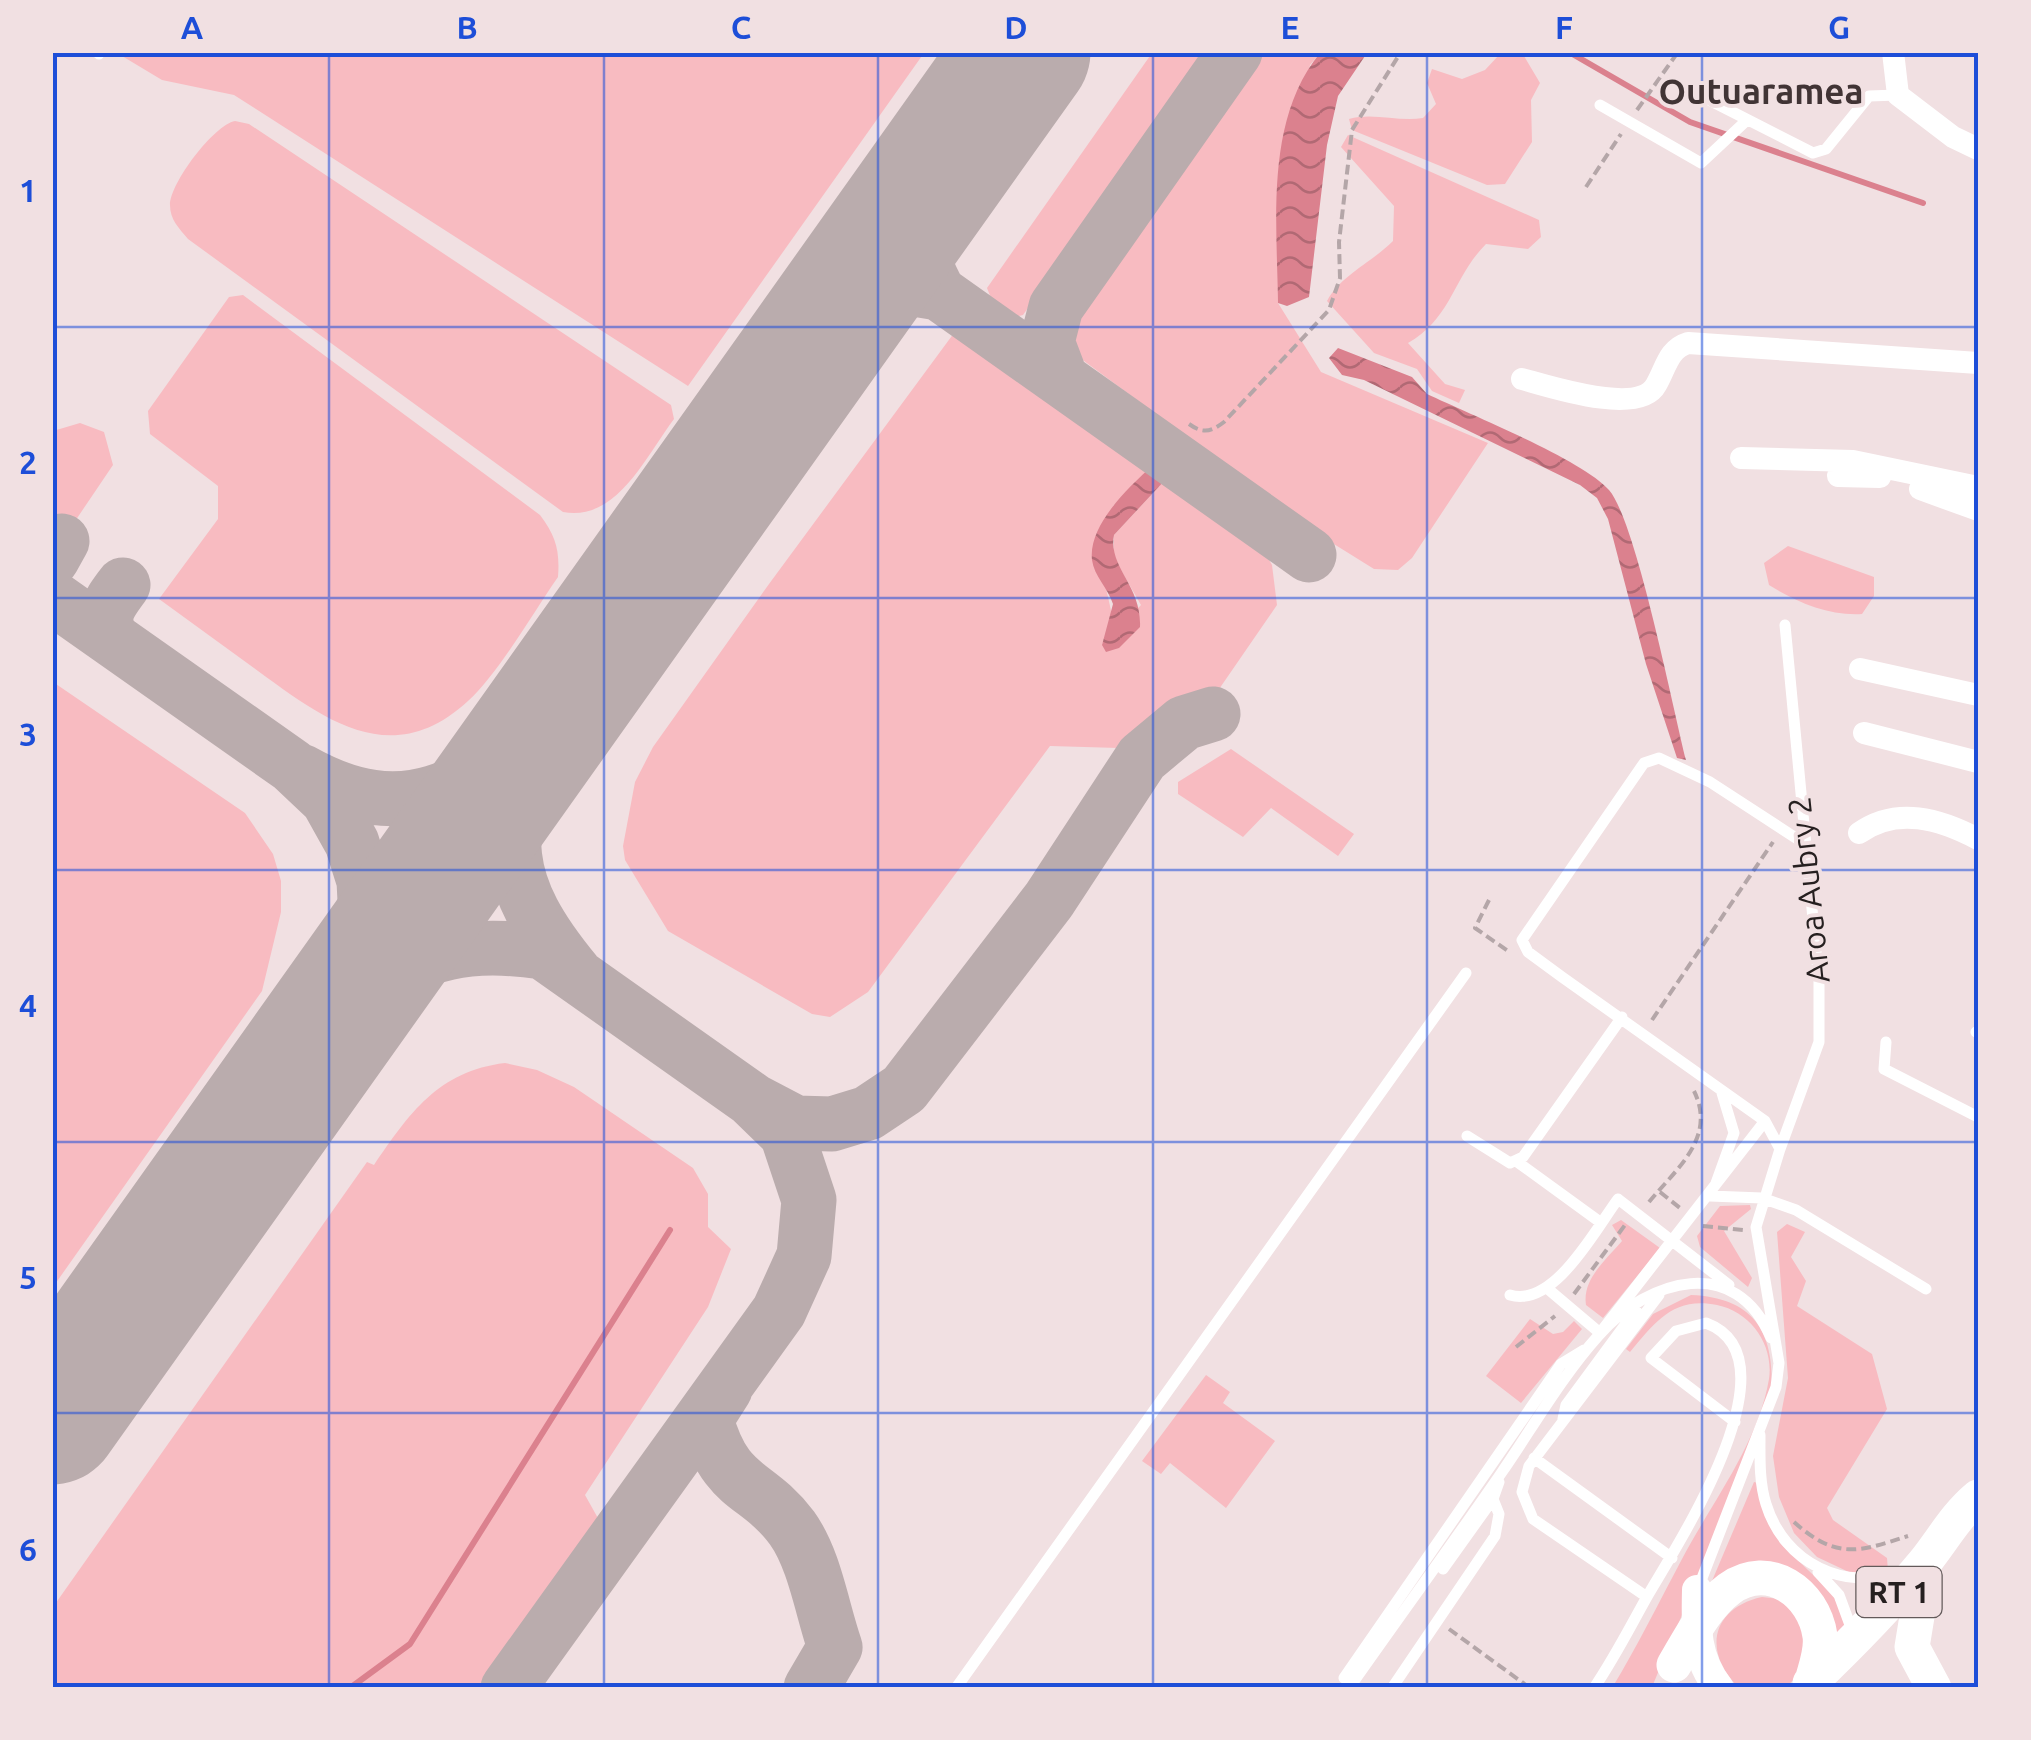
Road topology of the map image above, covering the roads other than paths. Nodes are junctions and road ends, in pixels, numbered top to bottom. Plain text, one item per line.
1 (1893, 52) edge
2 (1898, 95) junction
3 (1711, 101) dead end
4 (1600, 106) dead end
5 (1746, 121) junction
6 (1978, 149) edge
7 (1978, 362) edge
8 (1522, 379) dead end
9 (1741, 458) dead end
10 (1838, 476) dead end
11 (1978, 488) edge
12 (1978, 510) edge
13 (1785, 625) dead end
14 (1860, 669) dead end
15 (1978, 695) edge
16 (1864, 733) dead end
17 (1978, 762) edge
18 (1859, 833) dead end
19 (1978, 838) edge
20 (1805, 844) junction
21 (1466, 973) dead end
22 (1622, 1017) junction
23 (1886, 1042) dead end
24 (1719, 1087) junction
25 (1978, 1117) edge
26 (1765, 1121) junction
27 (1467, 1136) dead end
28 (1780, 1149) junction
29 (1516, 1161) junction
30 (1710, 1196) junction
31 (1762, 1198) junction
32 (1600, 1222) junction
33 (1674, 1240) junction
34 (1548, 1289) junction
35 (1926, 1289) dead end
36 (1735, 1291) junction
37 (1662, 1292) junction
38 (1510, 1295) dead end
39 (1641, 1303) junction
40 (1600, 1332) junction
41 (1592, 1345) junction
42 (1780, 1363) junction
43 (1562, 1420) junction
44 (1736, 1422) junction
45 (1760, 1430) junction
46 (1534, 1458) junction
47 (1504, 1469) junction
48 (1978, 1497) edge
49 (1493, 1499) junction
50 (1978, 1512) edge
51 (1672, 1558) junction
52 (1919, 1563) junction
53 (1810, 1564) junction
54 (1697, 1590) junction
55 (1647, 1597) junction
56 (1696, 1630) junction
57 (1670, 1670) joint
58 (1832, 1674) edge
59 (1352, 1683) edge
60 (956, 1688) edge
61 (1392, 1688) edge
62 (1594, 1688) edge
63 (1719, 1688) edge
64 (1934, 1688) edge

1 - 2 street
2 - 5 lane
2 - 6 street
3 - 5 lane
4 - 5 lane
7 - 8 street
9 - 11 street
10 - 12 street
13 - 20 lane, Aroa Aubry 2
14 - 15 street
16 - 17 street
18 - 19 street
20 - 22 lane
20 - 28 lane, Aroa Aubry 2
21 - 60 lane
22 - 24 lane
22 - 29 lane
23 - 25 lane
24 - 26 lane
24 - 30 lane
26 - 28 lane
26 - 30 lane
27 - 29 lane
28 - 31 lane, Aroa Aubry 2
29 - 32 lane
30 - 31 lane
30 - 33 lane
31 - 35 lane
31 - 42 lane, Aroa Aubry 2
32 - 33 lane
32 - 34 lane
33 - 36 lane
33 - 40 lane
34 - 38 lane
34 - 40 lane
36 - 37 lane
36 - 42 lane
37 - 39 lane
37 - 43 lane
39 - 40 lane
39 - 43 lane
40 - 41 lane
41 - 47 lane
41 - 59 lane
42 - 45 lane
43 - 46 lane
44 - 44 lane
44 - 51 lane
45 - 53 lane
45 - 54 lane
46 - 51 lane
46 - 55 lane
47 - 49 lane
47 - 59 lane
48 - 52 main road, RT 1
49 - 59 lane
49 - 61 lane
50 - 52 main road, RT 1
51 - 55 lane
52 - 53 lane
52 - 58 main road, RT 1
52 - 64 main road
53 - 58 lane
54 - 56 main road
54 - 57 lane
55 - 62 lane
56 - 57 main road
56 - 58 main road
56 - 63 main road

